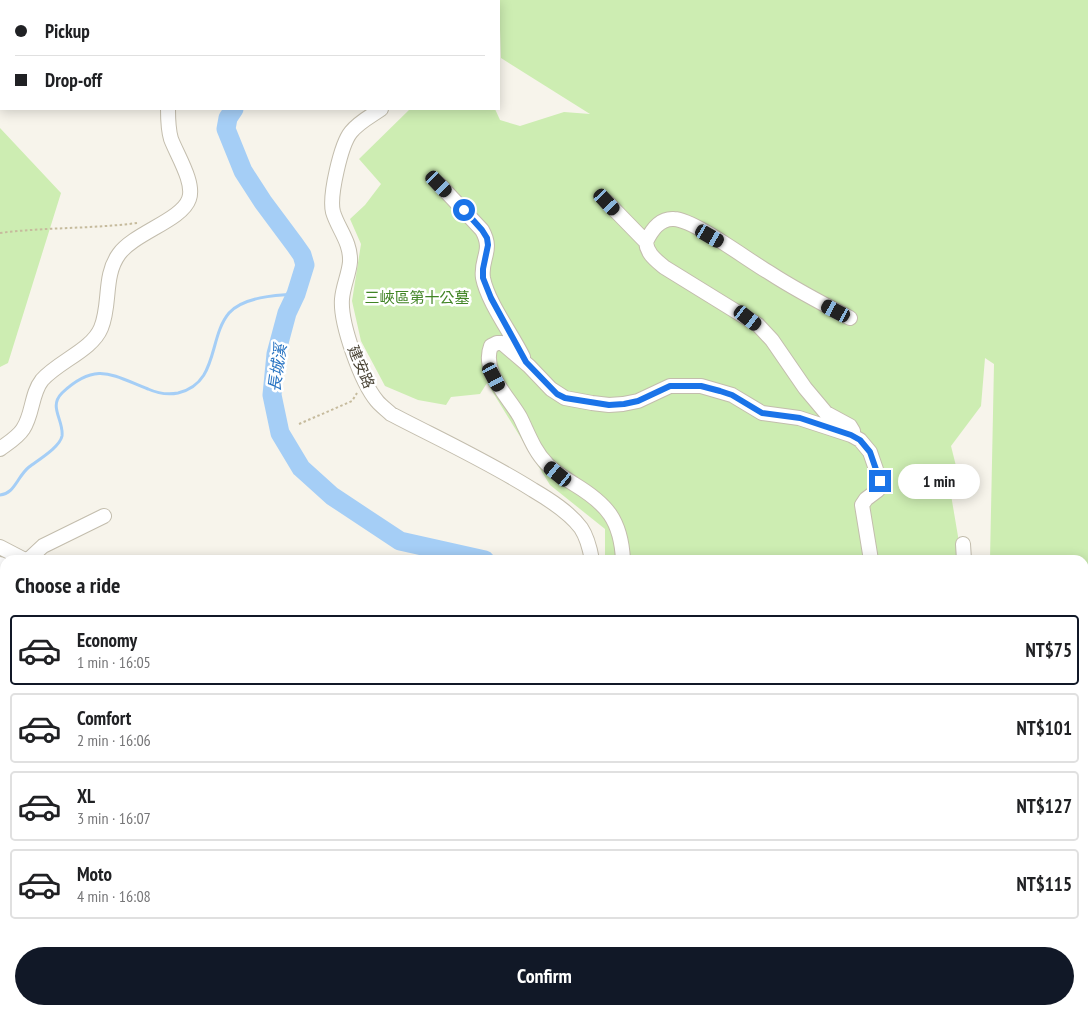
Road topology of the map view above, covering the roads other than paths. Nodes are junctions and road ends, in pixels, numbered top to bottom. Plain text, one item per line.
1 (168, 110) edge
2 (379, 110) edge
3 (439, 184) dead end
4 (607, 202) dead end
5 (646, 242) junction
6 (850, 318) dead end
7 (526, 362) junction
8 (854, 437) junction
9 (0, 448) edge
10 (104, 516) dead end
11 (963, 544) dead end
12 (0, 547) edge
13 (17, 555) edge
14 (33, 555) edge
15 (591, 555) edge
16 (623, 555) edge
17 (870, 555) edge
18 (964, 555) edge

1 - 9 street
2 - 15 street, 建安路
3 - 7 street
4 - 5 street
5 - 6 street
5 - 8 street
7 - 8 street
7 - 16 street
8 - 17 street
10 - 14 street
11 - 18 street
12 - 13 street

